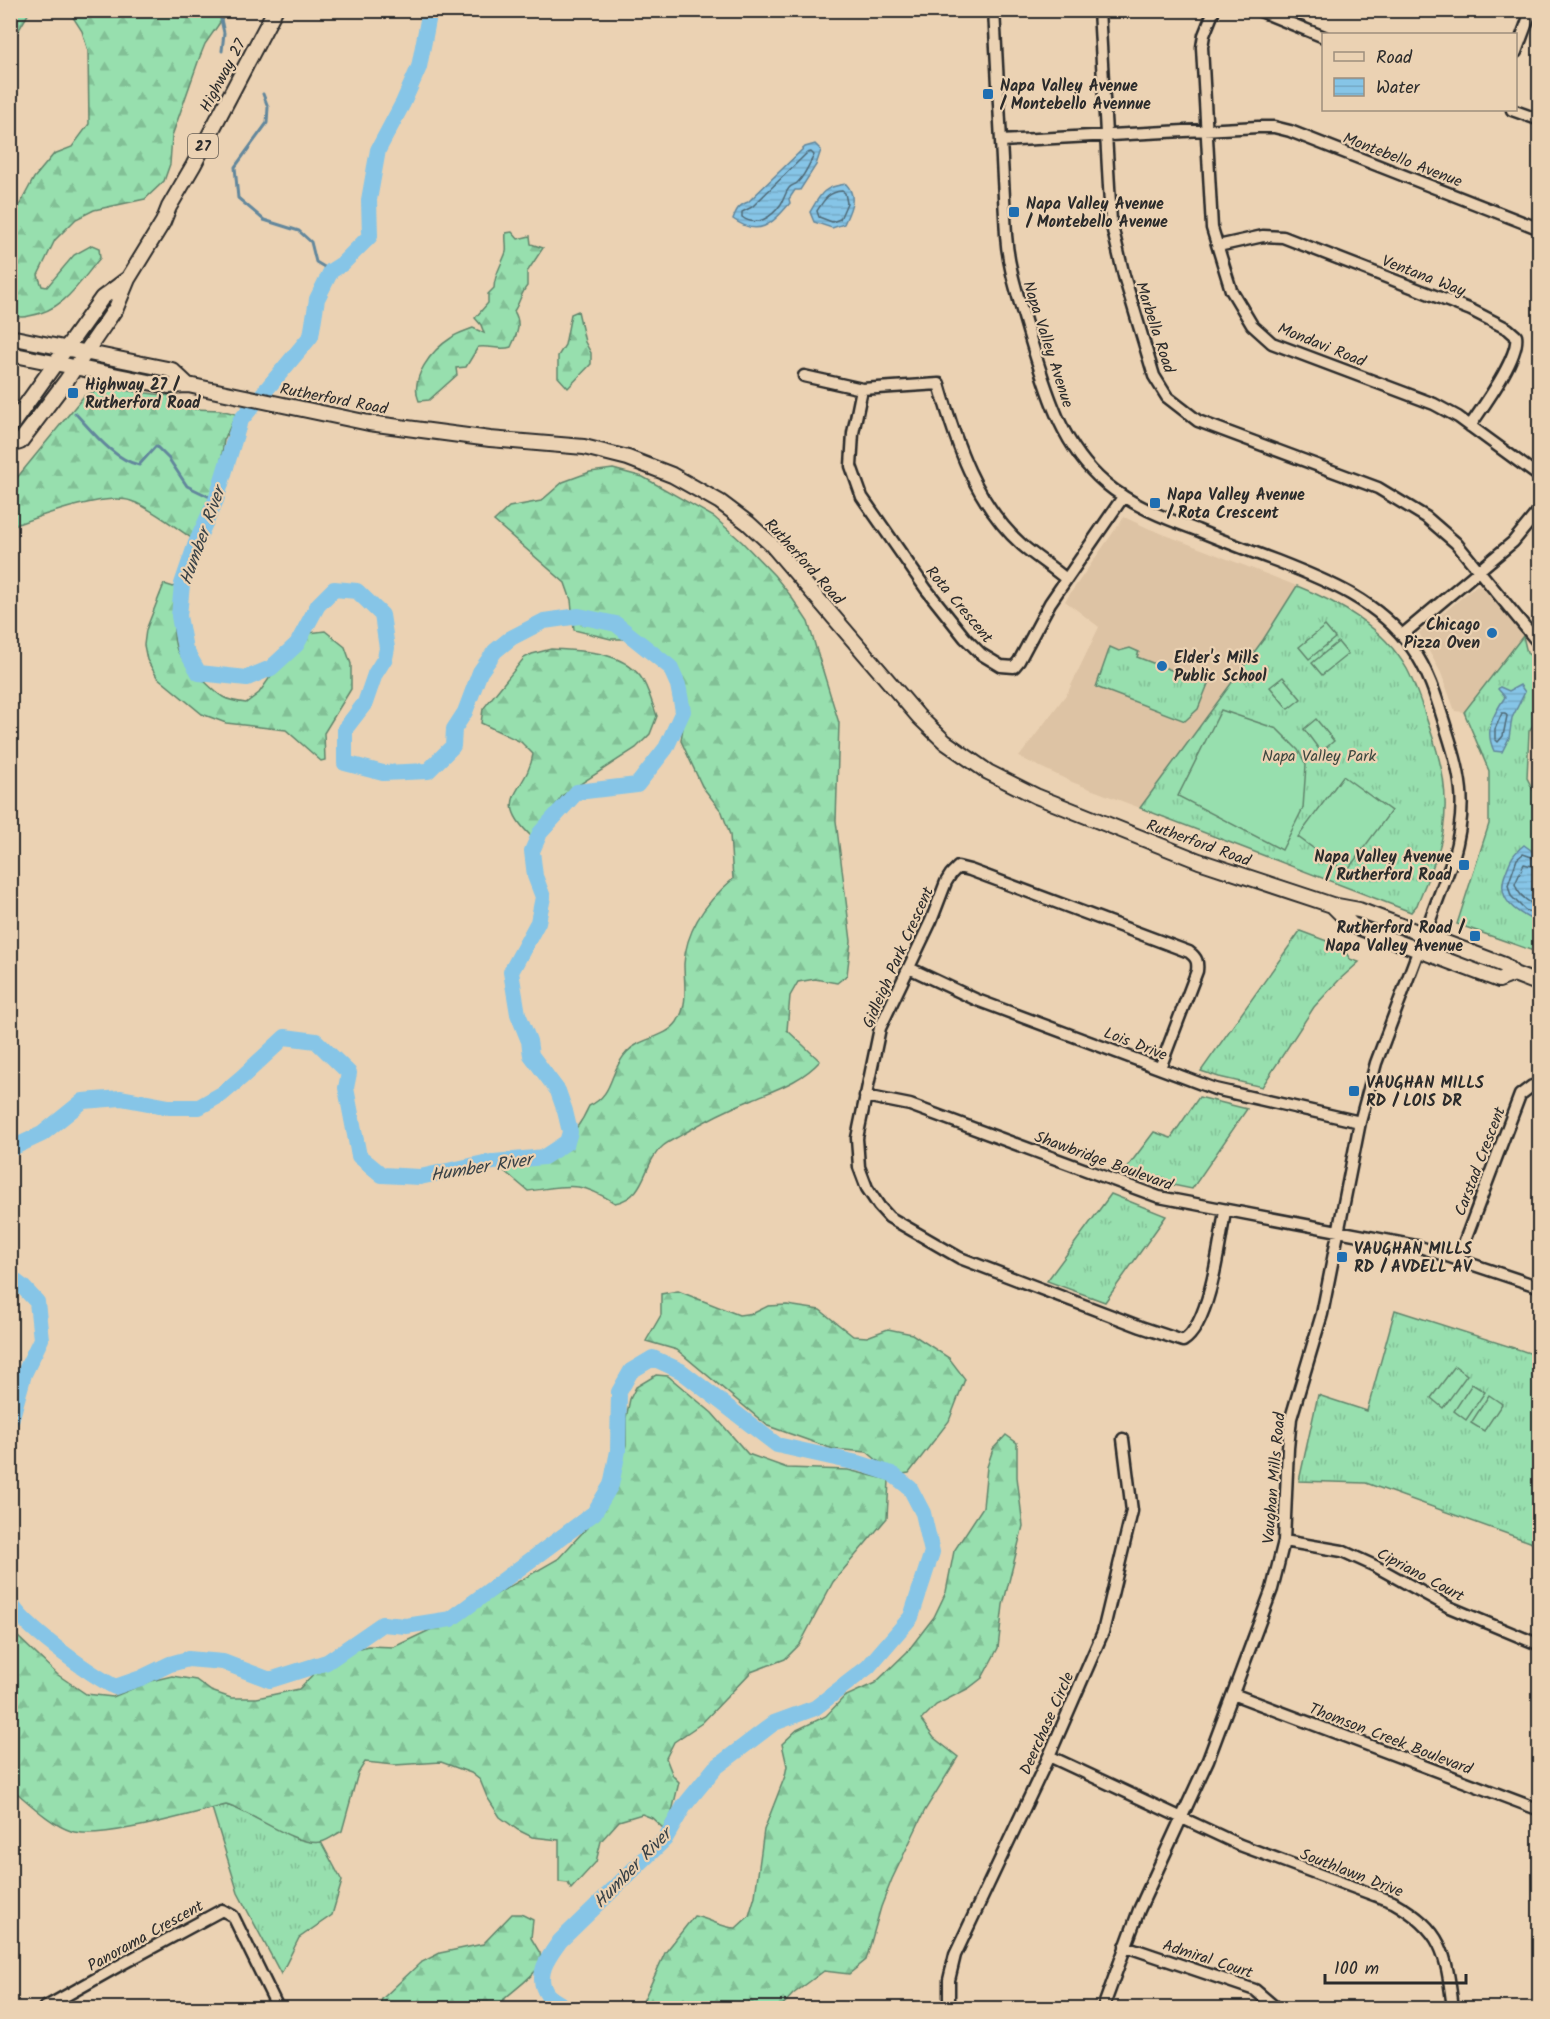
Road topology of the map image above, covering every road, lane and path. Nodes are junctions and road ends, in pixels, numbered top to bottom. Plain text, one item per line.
1 (275, 10) edge
2 (993, 10) edge
3 (1100, 10) edge
4 (1214, 10) edge
5 (1257, 10) edge
6 (1532, 13) edge
7 (1322, 36) edge
8 (1517, 47) edge
9 (1515, 111) edge
10 (1539, 120) edge
11 (1206, 129) junction
12 (1106, 134) junction
13 (1001, 141) junction
14 (1539, 229) edge
15 (1218, 246) junction
16 (128, 279) junction
17 (10, 337) edge
18 (67, 348) junction
19 (87, 351) junction
20 (10, 354) edge
21 (57, 363) junction
22 (76, 366) junction
23 (804, 375) dead end
24 (188, 385) junction
25 (862, 389) junction
26 (1470, 426) junction
27 (10, 427) edge
28 (10, 445) edge
29 (1539, 477) edge
30 (1123, 496) junction
31 (1539, 509) edge
32 (1479, 572) junction
33 (1066, 579) junction
34 (1402, 634) junction
35 (1539, 645) edge
36 (1332, 905) junction
37 (1424, 935) junction
38 (1418, 950) junction
39 (909, 968) junction
40 (1514, 974) junction
41 (1539, 984) edge
42 (1160, 1068) junction
43 (1539, 1088) edge
44 (865, 1096) junction
45 (1360, 1122) junction
46 (1225, 1211) junction
47 (1338, 1231) junction
48 (1458, 1259) junction
49 (1539, 1287) edge
50 (1123, 1438) dead end
51 (1284, 1541) junction
52 (1539, 1645) edge
53 (1233, 1694) junction
54 (1049, 1756) junction
55 (1539, 1810) edge
56 (1181, 1818) junction
57 (1125, 1946) junction
58 (44, 2008) edge
59 (278, 2008) edge
60 (949, 2008) edge
61 (1103, 2008) edge
62 (1276, 2008) edge
63 (1453, 2008) edge

1 - 16 main road, Highway 27 / 27
2 - 13 street, Napa Valley Avenue
3 - 12 street, Marbella Road
4 - 11 street, Mondavi Road
5 - 7 street
6 - 8 street
9 - 10 street
11 - 12 street, Montebello Avenue
11 - 14 street, Montebello Avenue
11 - 15 street, Mondavi Road
12 - 13 street, Montebello Avenue
12 - 32 street, Marbella Road
13 - 30 street, Napa Valley Avenue
15 - 26 street, Mondavi Road
15 - 26 street, Ventana Way
16 - 18 main road, Highway 27 / 27
16 - 19 main road, Highway 27 / 27
17 - 18 main road, Rutherford Road
18 - 19 main road, Rutherford Road
18 - 21 main road, Highway 27 / 27
19 - 22 main road, Highway 27 / 27
19 - 24 main road, Rutherford Road
20 - 21 main road, Rutherford Road
21 - 22 main road, Rutherford Road
21 - 27 main road, Highway 27 / 27
22 - 24 main road, Rutherford Road
22 - 28 main road, Highway 27 / 27
23 - 25 street
24 - 36 main road, Rutherford Road
25 - 33 street
25 - 33 street, Rota Crescent
26 - 29 street, Mondavi Road
30 - 33 street, Rota Crescent
30 - 34 street, Napa Valley Avenue
31 - 32 street
32 - 34 street
32 - 35 street, Marbella Road
34 - 37 street, Napa Valley Avenue
36 - 37 main road, Rutherford Road
36 - 38 main road, Rutherford Road
37 - 38 street, Vaughan Mills Road
37 - 40 main road, Rutherford Road
38 - 40 main road, Rutherford Road
38 - 45 street, Vaughan Mills Road
39 - 42 street, Lois Drive
39 - 42 street, Gidleigh Park Crescent
39 - 44 street, Gidleigh Park Crescent
40 - 41 main road, Rutherford Road
42 - 45 street, Lois Drive
43 - 48 street, Carstad Crescent
44 - 46 street, Shawbridge Boulevard
44 - 46 street, Gidleigh Park Crescent
45 - 47 street, Vaughan Mills Road
46 - 47 street, Shawbridge Boulevard
47 - 48 street, Shawbridge Boulevard
47 - 51 street, Vaughan Mills Road
48 - 49 street, Shawbridge Boulevard
50 - 54 street, Deerchase Circle
51 - 52 street, Cipriano Court
51 - 53 street, Vaughan Mills Road
53 - 55 street, Thomson Creek Boulevard
53 - 56 street, Vaughan Mills Road
54 - 56 street, Southlawn Drive
54 - 60 street, Deerchase Circle
56 - 57 street, Vaughan Mills Road
56 - 63 street, Southlawn Drive
57 - 61 street, Vaughan Mills Road
57 - 62 street, Admiral Court
58 - 59 street, Panorama Crescent

